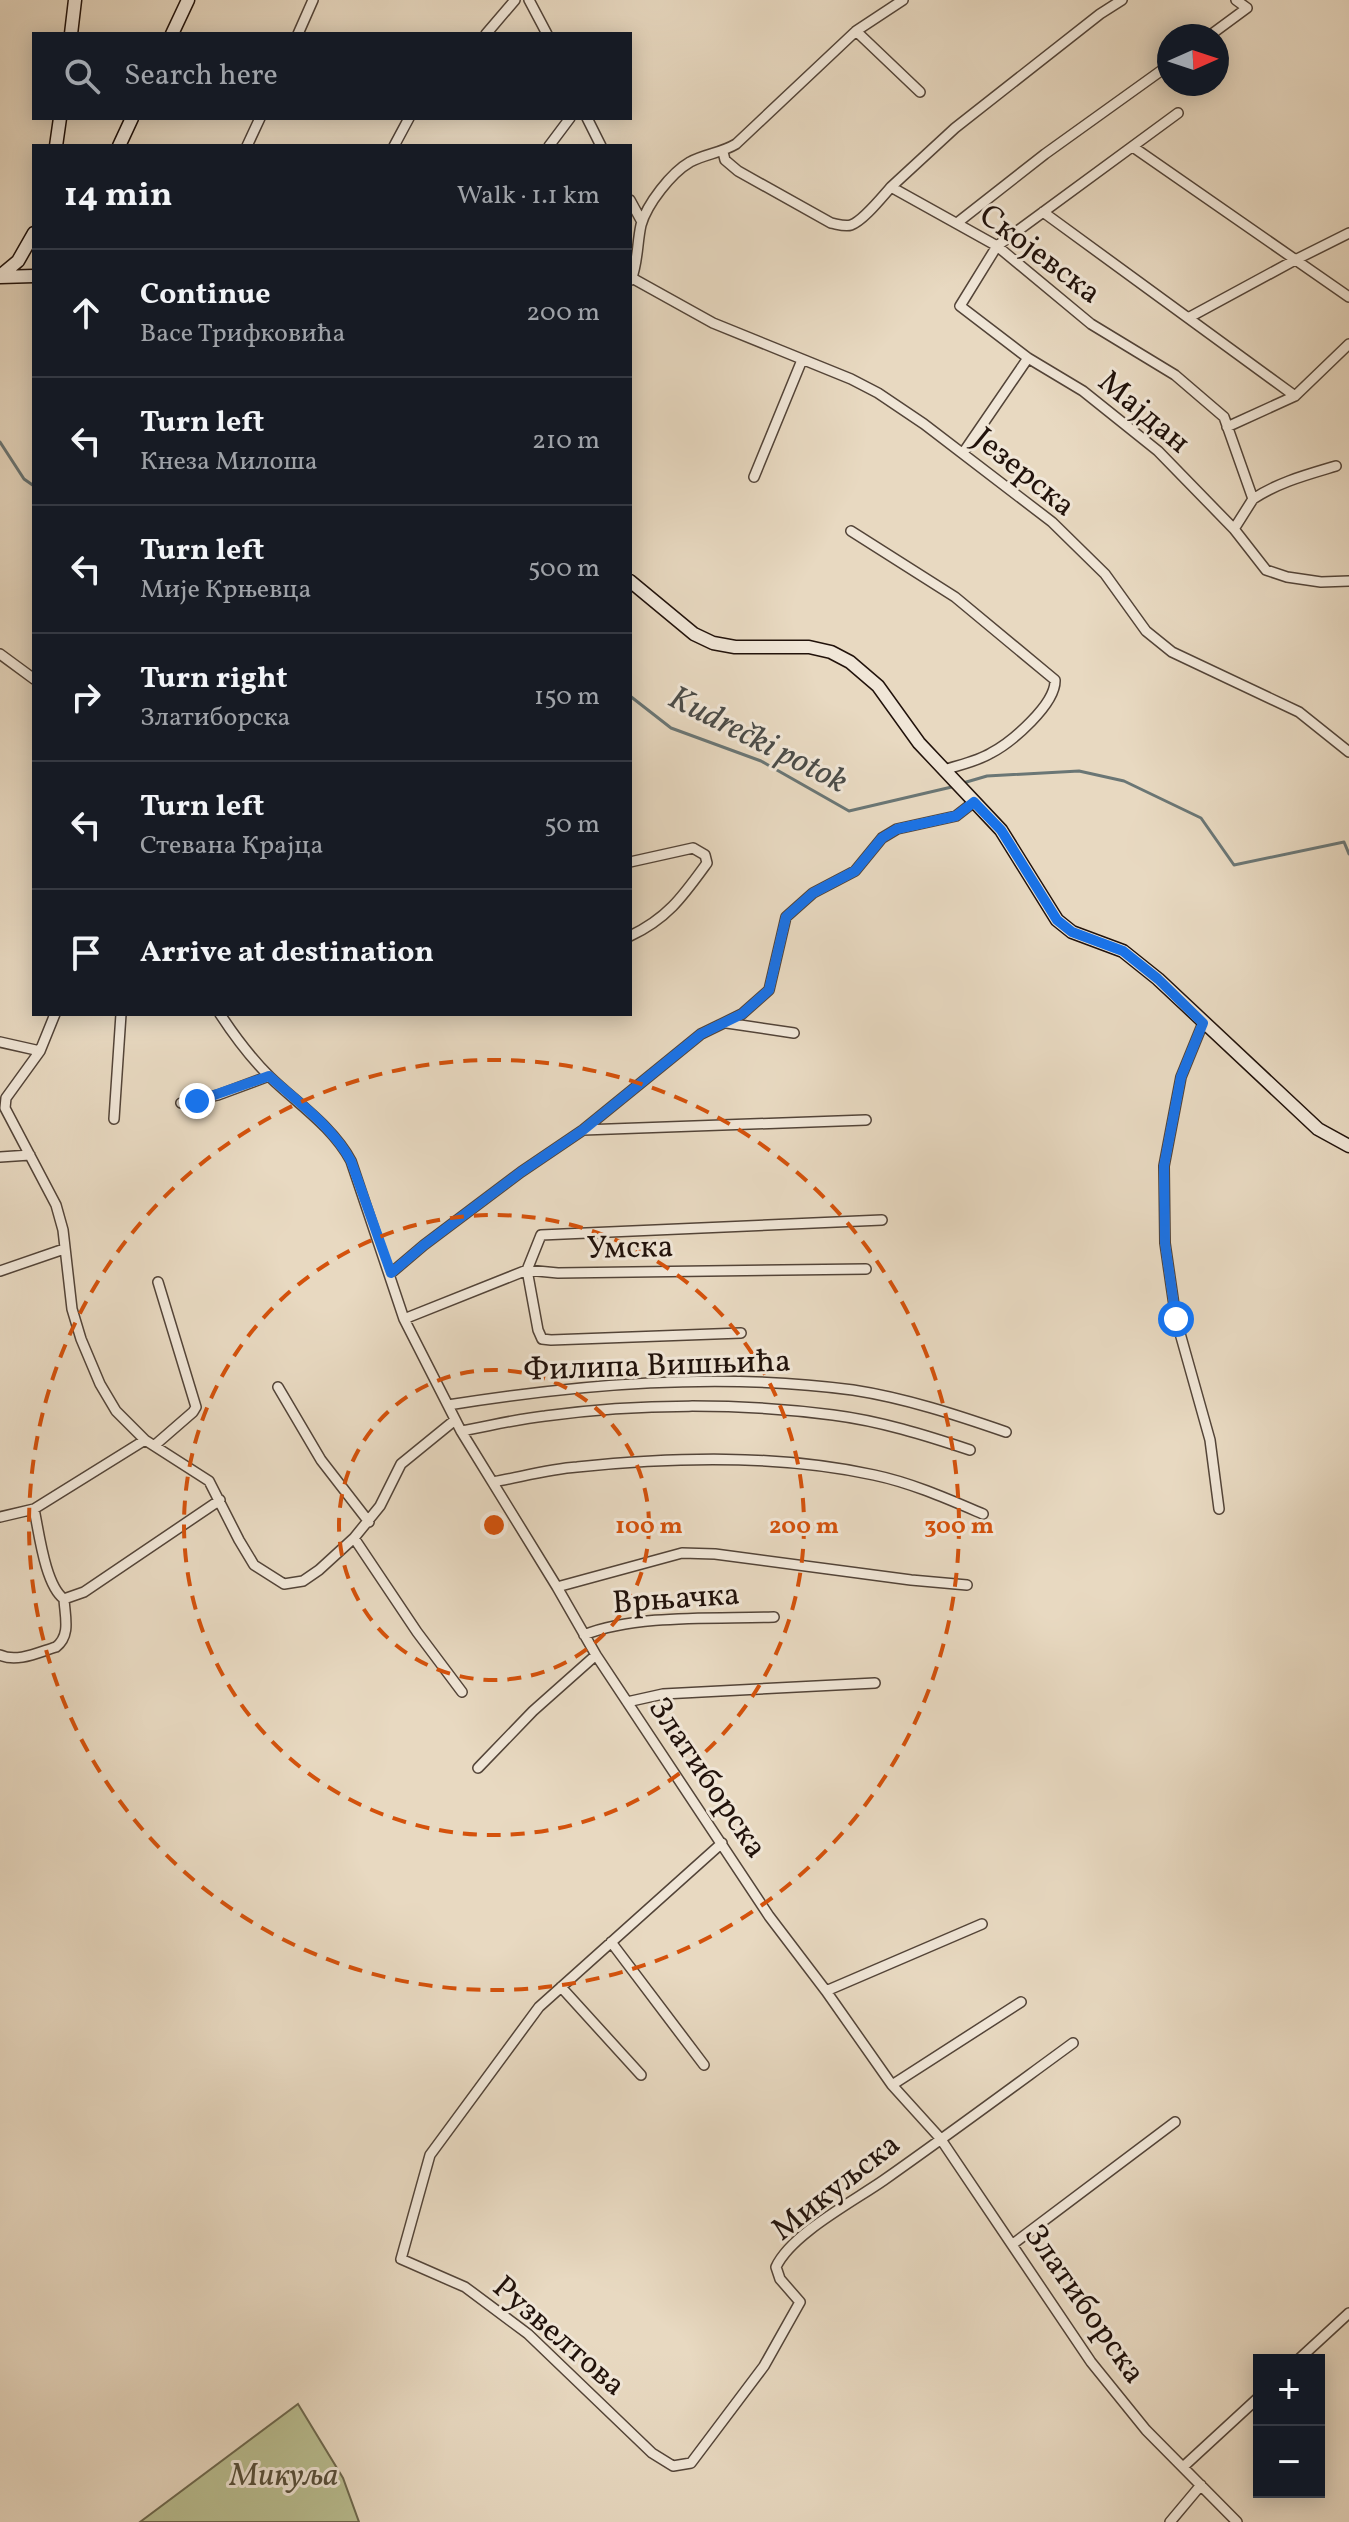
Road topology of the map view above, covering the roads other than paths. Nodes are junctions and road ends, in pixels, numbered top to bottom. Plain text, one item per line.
1 (75, 0) edge
2 (188, 0) edge
3 (313, 0) edge
4 (515, 0) edge
5 (529, 0) edge
6 (903, 0) edge
7 (1122, 0) edge
8 (1236, 0) edge
9 (1225, 24) edge
10 (856, 31) junction
11 (71, 32) edge
12 (173, 32) edge
13 (299, 32) edge
14 (488, 32) edge
15 (546, 32) edge
16 (1157, 74) edge
17 (920, 92) dead end
18 (1178, 113) dead end
19 (60, 120) edge
20 (131, 120) edge
21 (259, 120) edge
22 (408, 120) edge
23 (568, 120) edge
24 (588, 120) edge
25 (56, 144) edge
26 (120, 144) edge
27 (248, 144) edge
28 (395, 144) edge
29 (550, 144) edge
30 (600, 144) edge
31 (1133, 147) junction
32 (723, 152) junction
33 (891, 187) junction
34 (632, 204) edge
35 (1043, 212) junction
36 (642, 222) junction
37 (957, 223) junction
38 (1349, 233) edge
39 (32, 236) edge
40 (997, 246) junction
41 (1295, 260) junction
42 (632, 275) edge
43 (0, 276) edge
44 (32, 276) edge
45 (632, 281) edge
46 (1349, 297) edge
47 (1188, 318) junction
48 (1349, 344) edge
49 (1028, 358) junction
50 (802, 360) junction
51 (1295, 396) junction
52 (1227, 427) junction
53 (963, 453) junction
54 (1336, 466) dead end
55 (754, 477) dead end
56 (1253, 499) junction
57 (1234, 529) junction
58 (851, 531) dead end
59 (1349, 581) edge
60 (632, 583) edge
61 (0, 654) edge
62 (32, 678) edge
63 (1349, 752) edge
64 (948, 775) junction
65 (974, 802) junction
66 (632, 862) edge
67 (632, 935) edge
68 (54, 1016) edge
69 (121, 1016) edge
70 (221, 1016) edge
71 (727, 1023) junction
72 (1203, 1023) junction
73 (794, 1033) dead end
74 (0, 1042) edge
75 (40, 1051) junction
76 (269, 1076) junction
77 (181, 1103) dead end
78 (114, 1119) dead end
79 (866, 1120) dead end
80 (583, 1130) junction
81 (1349, 1146) edge
82 (30, 1155) junction
83 (0, 1157) edge
84 (882, 1220) dead end
85 (64, 1249) junction
86 (866, 1269) dead end
87 (527, 1270) junction
88 (0, 1271) edge
89 (391, 1273) junction
90 (158, 1282) dead end
91 (404, 1319) junction
92 (741, 1333) dead end
93 (278, 1387) dead end
94 (448, 1405) junction
95 (455, 1420) junction
96 (461, 1431) junction
97 (1006, 1432) dead end
98 (150, 1443) junction
99 (970, 1450) dead end
100 (493, 1482) junction
101 (220, 1500) junction
102 (34, 1509) junction
103 (1219, 1509) dead end
104 (983, 1514) dead end
105 (0, 1517) edge
106 (369, 1522) junction
107 (354, 1538) junction
108 (967, 1585) dead end
109 (557, 1587) junction
110 (64, 1599) junction
111 (774, 1617) dead end
112 (584, 1635) junction
113 (0, 1655) edge
114 (596, 1655) junction
115 (875, 1683) dead end
116 (462, 1692) dead end
117 (627, 1702) junction
118 (478, 1768) dead end
119 (722, 1843) junction
120 (982, 1924) dead end
121 (611, 1942) junction
122 (561, 1987) junction
123 (826, 1991) junction
124 (1021, 2002) dead end
125 (1073, 2043) dead end
126 (704, 2065) dead end
127 (641, 2075) dead end
128 (892, 2085) junction
129 (1175, 2122) dead end
130 (940, 2138) junction
131 (1013, 2244) junction
132 (1349, 2313) edge
133 (1305, 2354) edge
134 (1253, 2403) edge
135 (673, 2466) joint
136 (1183, 2467) junction
137 (1201, 2485) junction
138 (1170, 2522) edge
139 (1237, 2522) edge

1 - 11 street
2 - 12 street
3 - 13 street
4 - 14 street
5 - 15 street
6 - 10 street
7 - 33 street
8 - 9 street
10 - 17 street
10 - 32 street
16 - 37 street
18 - 31 street
19 - 25 street
20 - 26 street
21 - 27 street
22 - 28 street
23 - 29 street
24 - 30 street
31 - 35 street
31 - 41 street
32 - 33 street
32 - 36 street
33 - 37 street, Скојевска
34 - 36 street
35 - 40 street
35 - 47 street
36 - 42 street
37 - 40 street, Скојевска
38 - 41 street
39 - 43 street
40 - 49 street, Мајдан
40 - 52 street, Скојевска
41 - 46 street
41 - 47 street
43 - 44 street
45 - 50 street, Језерска
47 - 51 street
48 - 51 street
49 - 53 street
49 - 57 street, Мајдан
50 - 53 street, Језерска
50 - 55 street
51 - 52 street
52 - 56 street, Скојевска
53 - 63 street, Језерска
54 - 56 street
56 - 57 street
57 - 59 street, Мајдан
58 - 64 street
60 - 64 street
61 - 62 street
64 - 65 street
65 - 71 street
65 - 72 street
66 - 67 street
68 - 75 street
69 - 78 street
70 - 76 street, Златиборска
71 - 73 street
71 - 80 street
72 - 81 street
72 - 103 street
74 - 75 street
75 - 82 street
76 - 77 street
76 - 89 street, Златиборска
79 - 80 street
80 - 89 street
82 - 83 street
82 - 85 street
84 - 87 street
85 - 88 street
85 - 98 street
86 - 87 street, Умска
87 - 91 street, Умска
87 - 92 street
89 - 91 street, Златиборска
90 - 98 street
91 - 94 street, Златиборска
93 - 106 street
94 - 95 street, Златиборска
94 - 97 street, Филипа Вишњића
95 - 96 street, Златиборска
95 - 106 street
96 - 99 street
96 - 100 street, Златиборска
98 - 101 street
98 - 102 street
100 - 104 street
100 - 109 street, Златиборска
101 - 107 street
101 - 110 street
102 - 105 street
102 - 110 street
106 - 107 street
107 - 116 street
108 - 109 street
109 - 112 street, Златиборска
110 - 113 street
111 - 112 street, Врњачка
112 - 114 street, Златиборска
114 - 117 street, Златиборска
114 - 118 street
115 - 117 street
117 - 119 street, Златиборска
119 - 121 street
119 - 123 street, Златиборска
120 - 123 street
121 - 122 street
121 - 126 street
122 - 127 street
122 - 135 street, Рузвелтова
123 - 128 street, Златиборска
124 - 128 street
125 - 130 street
128 - 130 street, Златиборска
129 - 131 street
130 - 131 street, Златиборска
130 - 135 street, Микуљска
131 - 136 street, Златиборска
132 - 133 street
134 - 136 street
136 - 137 street, Златиборска
137 - 138 street
137 - 139 street, Златиборска

